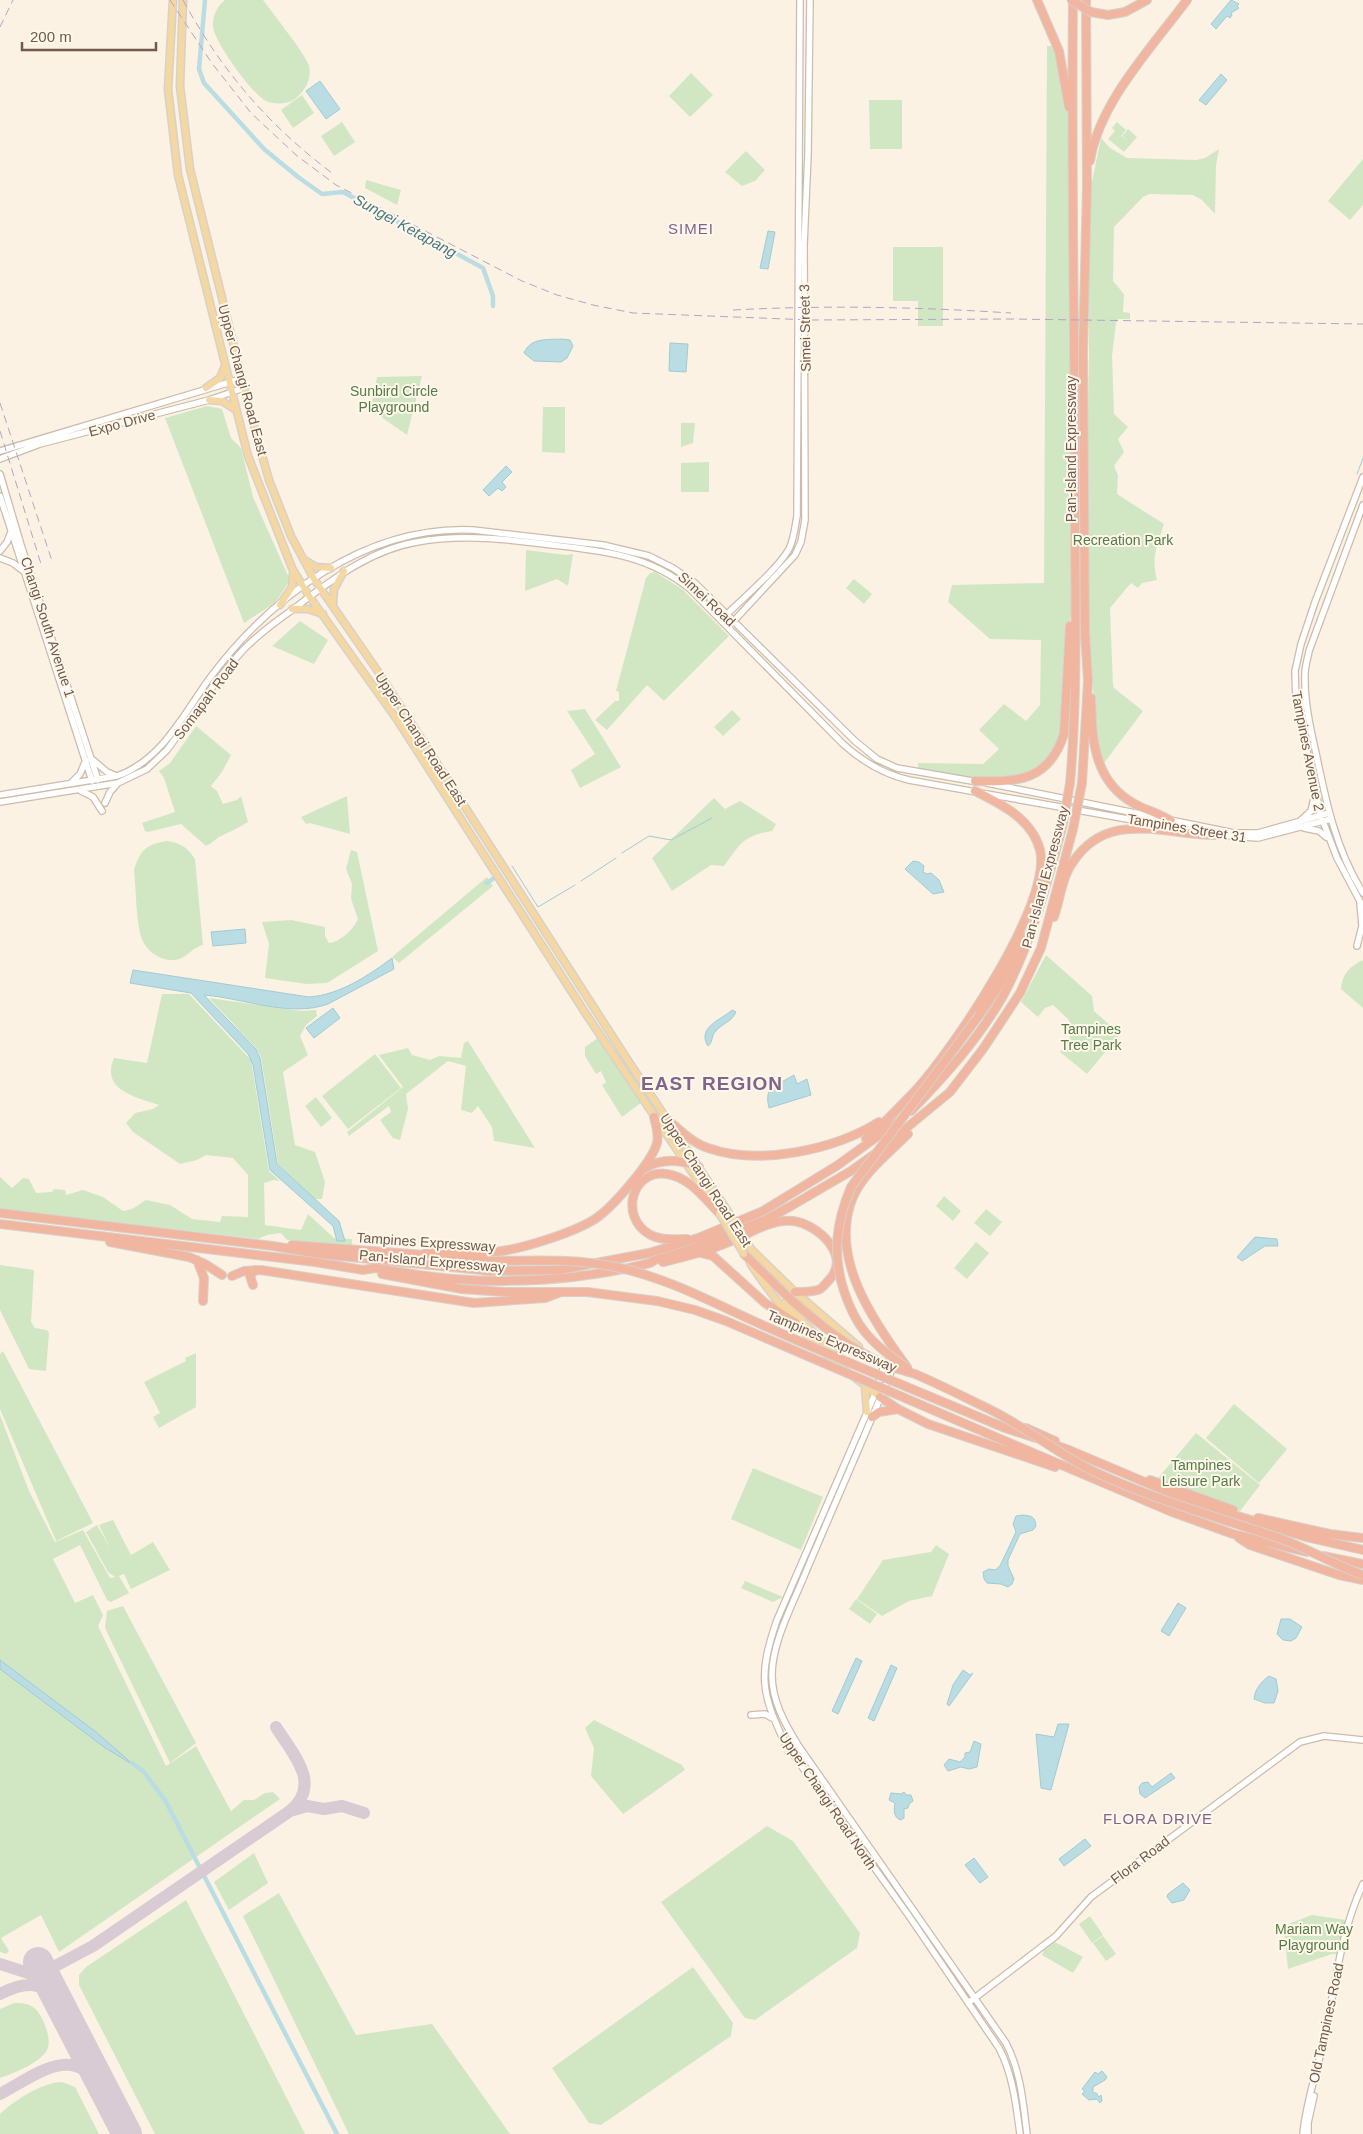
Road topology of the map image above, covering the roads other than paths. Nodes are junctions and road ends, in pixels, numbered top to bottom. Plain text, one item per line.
1 (173, 0) edge
2 (183, 0) edge
3 (800, 0) edge
4 (1037, 0) edge
5 (1072, 0) edge
6 (1086, 0) edge
7 (1147, 0) edge
8 (1187, 0) edge
9 (810, 2) edge
10 (800, 10) junction
11 (1072, 113) junction
12 (1087, 187) junction
13 (225, 366) junction
14 (241, 379) junction
15 (229, 382) junction
16 (206, 388) junction
17 (244, 388) junction
18 (232, 392) junction
19 (209, 400) junction
20 (236, 410) junction
21 (28, 446) junction
22 (0, 451) edge
23 (0, 459) edge
24 (0, 474) edge
25 (1363, 477) edge
26 (0, 496) edge
27 (1363, 505) edge
28 (11, 532) junction
29 (0, 551) edge
30 (0, 558) edge
31 (302, 559) junction
32 (292, 568) junction
33 (331, 568) junction
34 (344, 571) junction
35 (24, 572) junction
36 (314, 579) junction
37 (695, 583) junction
38 (303, 587) junction
39 (320, 588) junction
40 (690, 589) junction
41 (1075, 593) junction
42 (309, 596) junction
43 (280, 605) junction
44 (334, 606) junction
45 (292, 609) junction
46 (324, 615) junction
47 (726, 615) junction
48 (721, 620) junction
49 (733, 621) junction
50 (728, 627) junction
51 (1088, 681) junction
52 (1305, 687) junction
53 (1298, 713) junction
54 (89, 759) junction
55 (437, 763) junction
56 (432, 774) junction
57 (118, 779) junction
58 (95, 780) junction
59 (975, 781) junction
60 (69, 784) junction
61 (79, 790) junction
62 (975, 791) junction
63 (1315, 793) junction
64 (0, 795) edge
65 (0, 802) edge
66 (1072, 802) joint
67 (105, 803) dead end
68 (1071, 809) joint
69 (102, 811) dead end
70 (1330, 816) junction
71 (1322, 819) junction
72 (1171, 821) junction
73 (1300, 825) junction
74 (1215, 835) junction
75 (1329, 840) junction
76 (1054, 856) junction
77 (1363, 892) edge
78 (525, 898) junction
79 (1360, 901) junction
80 (1363, 907) edge
81 (518, 908) junction
82 (549, 938) junction
83 (1360, 943) edge
84 (1041, 948) junction
85 (545, 949) junction
86 (559, 953) junction
87 (1012, 961) junction
88 (552, 962) junction
89 (988, 986) junction
90 (926, 1114) junction
91 (654, 1116) junction
92 (889, 1116) junction
93 (667, 1119) junction
94 (677, 1133) junction
95 (672, 1142) junction
96 (684, 1161) junction
97 (699, 1167) junction
98 (640, 1172) junction
99 (823, 1174) junction
100 (0, 1212) edge
101 (719, 1213) junction
102 (0, 1224) edge
103 (62, 1232) junction
104 (698, 1238) junction
105 (273, 1246) junction
106 (748, 1251) junction
107 (699, 1252) junction
108 (422, 1255) junction
109 (197, 1260) junction
110 (650, 1263) junction
111 (255, 1270) junction
112 (363, 1270) junction
113 (222, 1275) dead end
114 (232, 1276) dead end
115 (253, 1285) dead end
116 (561, 1292) junction
117 (795, 1292) junction
118 (774, 1296) junction
119 (204, 1301) dead end
120 (796, 1323) junction
121 (890, 1343) junction
122 (885, 1362) junction
123 (893, 1367) junction
124 (913, 1374) junction
125 (854, 1377) junction
126 (865, 1387) junction
127 (878, 1396) junction
128 (898, 1410) junction
129 (869, 1414) junction
130 (1060, 1444) junction
131 (1069, 1450) junction
132 (1062, 1466) junction
133 (1233, 1514) junction
134 (1252, 1516) junction
135 (1233, 1534) junction
136 (1363, 1538) edge
137 (1363, 1550) edge
138 (1363, 1564) edge
139 (1363, 1575) edge
140 (1363, 1580) edge
141 (752, 1715) dead end
142 (774, 1718) junction
143 (1363, 1740) edge
144 (873, 1851) junction
145 (868, 1860) junction
146 (1363, 1884) edge
147 (1363, 1893) edge
148 (975, 1997) junction
149 (968, 2003) junction
150 (1020, 2134) edge
151 (1027, 2134) edge
152 (1303, 2134) edge
153 (1308, 2134) edge

1 - 13 main road, Upper Changi Road East
2 - 14 main road, Upper Changi Road East
3 - 10 main road, Simei Street 3
4 - 11 highway
5 - 7 highway, bridge
5 - 11 highway, Pan-Island Expressway
6 - 12 highway, Pan-Island Expressway
8 - 12 highway
9 - 10 main road
9 - 49 main road, Simei Street 3
10 - 47 main road, Simei Street 3
11 - 41 highway, Pan-Island Expressway
12 - 51 highway, Pan-Island Expressway
13 - 15 main road, Upper Changi Road East
13 - 16 main road
14 - 15 main road, Expo Drive
14 - 17 main road, Upper Changi Road East
15 - 16 main road, Expo Drive
15 - 18 main road, Upper Changi Road East
16 - 21 main road, Expo Drive
17 - 18 main road, Expo Drive
17 - 31 main road, Upper Changi Road East
18 - 19 main road, Expo Drive
18 - 20 main road, Upper Changi Road East
19 - 20 main road
19 - 21 main road, Expo Drive
20 - 32 main road, Upper Changi Road East
21 - 22 main road, Expo Drive
21 - 23 main road, Expo Drive
24 - 54 main road, Changi South Avenue 1
25 - 53 main road, Tampines Avenue 2
26 - 28 main road, Changi South Avenue 1
27 - 52 main road, Tampines Avenue 2
28 - 29 main road
28 - 35 main road, Changi South Avenue 1
30 - 35 main road
31 - 33 main road
31 - 36 main road, Upper Changi Road East
32 - 38 main road, Upper Changi Road East
32 - 43 main road
33 - 36 main road, Simei Road
33 - 37 main road, Simei Road
34 - 39 main road, Simei Road
34 - 40 main road, Simei Road
34 - 44 main road
35 - 54 main road, Changi South Avenue 1
36 - 38 main road, Simei Road
36 - 39 main road, Upper Changi Road East
37 - 40 main road
37 - 47 main road, Simei Road
38 - 42 main road, Upper Changi Road East
38 - 43 main road, Somapah Road
39 - 42 main road, Simei Road
39 - 44 main road, Upper Changi Road East
40 - 48 main road, Simei Road
41 - 59 highway
41 - 76 highway, Pan-Island Expressway, bridge
42 - 45 main road, Somapah Road
42 - 46 main road, Upper Changi Road East
43 - 57 main road, Somapah Road
44 - 55 main road, Upper Changi Road East
45 - 46 main road
45 - 57 main road, Somapah Road
46 - 56 main road, Upper Changi Road East
47 - 48 main road, Simei Street 3
47 - 49 main road, Simei Road
48 - 50 main road, Simei Road
49 - 50 main road, Simei Street 3
49 - 59 main road, Simei Road
50 - 62 main road, Simei Road
51 - 72 highway
51 - 84 highway, Pan-Island Expressway, bridge
52 - 53 main road
52 - 70 main road, Tampines Avenue 2
53 - 63 main road, Tampines Avenue 2
54 - 57 main road
54 - 58 main road, Changi South Avenue 1
54 - 60 main road
55 - 56 main road
55 - 78 main road, Upper Changi Road East
56 - 81 main road, Upper Changi Road East
57 - 58 main road, Somapah Road
57 - 61 main road, Somapah Road
57 - 67 main road
58 - 60 main road, Somapah Road
59 - 66 main road, Simei Road
60 - 64 main road, Somapah Road
61 - 65 main road, Somapah Road
61 - 69 main road
62 - 68 main road, Simei Road
62 - 89 highway
63 - 71 main road, Tampines Avenue 2
63 - 73 main road
66 - 72 main road, Tampines Street 31
68 - 74 main road, Tampines Street 31
70 - 71 main road, Tampines Street 31
70 - 77 main road, Tampines Avenue 2
71 - 73 main road, Tampines Street 31
71 - 75 main road, Tampines Avenue 2
72 - 73 main road, Tampines Street 31
73 - 74 main road, Tampines Street 31
73 - 75 main road
74 - 84 highway
75 - 79 main road, Tampines Avenue 2
76 - 87 highway
76 - 99 highway, Pan-Island Expressway
78 - 81 main road
78 - 82 main road, Upper Changi Road East
79 - 80 main road, Tampines Avenue 2
79 - 83 main road
81 - 85 main road, Upper Changi Road East
82 - 85 main road
82 - 86 main road, Upper Changi Road East
84 - 90 highway, Pan-Island Expressway
85 - 88 main road, Upper Changi Road East
86 - 88 main road
86 - 93 main road, Upper Changi Road East
87 - 89 highway
87 - 124 highway, bridge
88 - 91 main road, Upper Changi Road East
89 - 92 highway
90 - 110 highway, Pan-Island Expressway
90 - 121 highway
91 - 95 main road, Upper Changi Road East
91 - 98 highway
92 - 93 highway
92 - 99 highway
93 - 94 main road, Upper Changi Road East
94 - 95 main road
94 - 97 main road, Upper Changi Road East
95 - 96 main road, Upper Changi Road East
96 - 97 highway
96 - 98 highway
96 - 101 main road, Upper Changi Road East
97 - 106 main road, Upper Changi Road East, bridge
98 - 108 highway
99 - 104 highway, Pan-Island Expressway
100 - 105 highway, Pan-Island Expressway
101 - 104 highway
101 - 106 main road, Upper Changi Road East, bridge
102 - 103 highway, Pan-Island Expressway
103 - 109 highway
103 - 112 highway, Pan-Island Expressway
104 - 105 highway, Pan-Island Expressway
105 - 108 highway, Tampines Expressway
106 - 117 main road, Upper Changi Road East
106 - 118 main road, Upper Changi Road East
106 - 124 highway, bridge
107 - 110 highway
107 - 117 highway
107 - 120 highway
108 - 131 highway, Tampines Expressway, bridge
109 - 113 highway
109 - 119 highway
110 - 112 highway, Pan-Island Expressway
111 - 114 highway
111 - 115 highway
111 - 116 highway
112 - 116 highway, Tampines Expressway
116 - 132 highway, Tampines Expressway, bridge
117 - 122 main road, Upper Changi Road East
118 - 120 main road, Upper Changi Road East
118 - 125 main road, Upper Changi Road East
120 - 125 main road, Upper Changi Road East
121 - 123 highway
121 - 124 highway
122 - 123 main road, Upper Changi Road East
122 - 127 main road, Upper Changi Road North
123 - 124 highway
123 - 127 main road, Upper Changi Road North
124 - 130 highway
124 - 139 highway, bridge
125 - 126 main road, Upper Changi Road East
126 - 127 main road, Upper Changi Road East
126 - 129 main road
127 - 128 highway
127 - 129 main road, Upper Changi Road North
128 - 129 highway
128 - 132 highway
129 - 142 main road, Upper Changi Road North
129 - 144 main road, Upper Changi Road North
130 - 131 highway
130 - 134 highway
131 - 133 highway, Tampines Expressway
132 - 135 highway, Tampines Expressway
133 - 134 highway
133 - 137 highway, Tampines Expressway
134 - 136 highway
135 - 138 highway, Tampines Expressway
135 - 140 highway
141 - 142 main road
142 - 145 main road, Upper Changi Road North
143 - 148 main road, Flora Road
144 - 145 main road
144 - 148 main road, Upper Changi Road North
145 - 149 main road, Upper Changi Road North
146 - 152 main road, Old Tampines Road
147 - 153 main road, Old Tampines Road
148 - 149 main road, Flora Road
148 - 151 main road, Upper Changi Road North
149 - 150 main road, Upper Changi Road North

